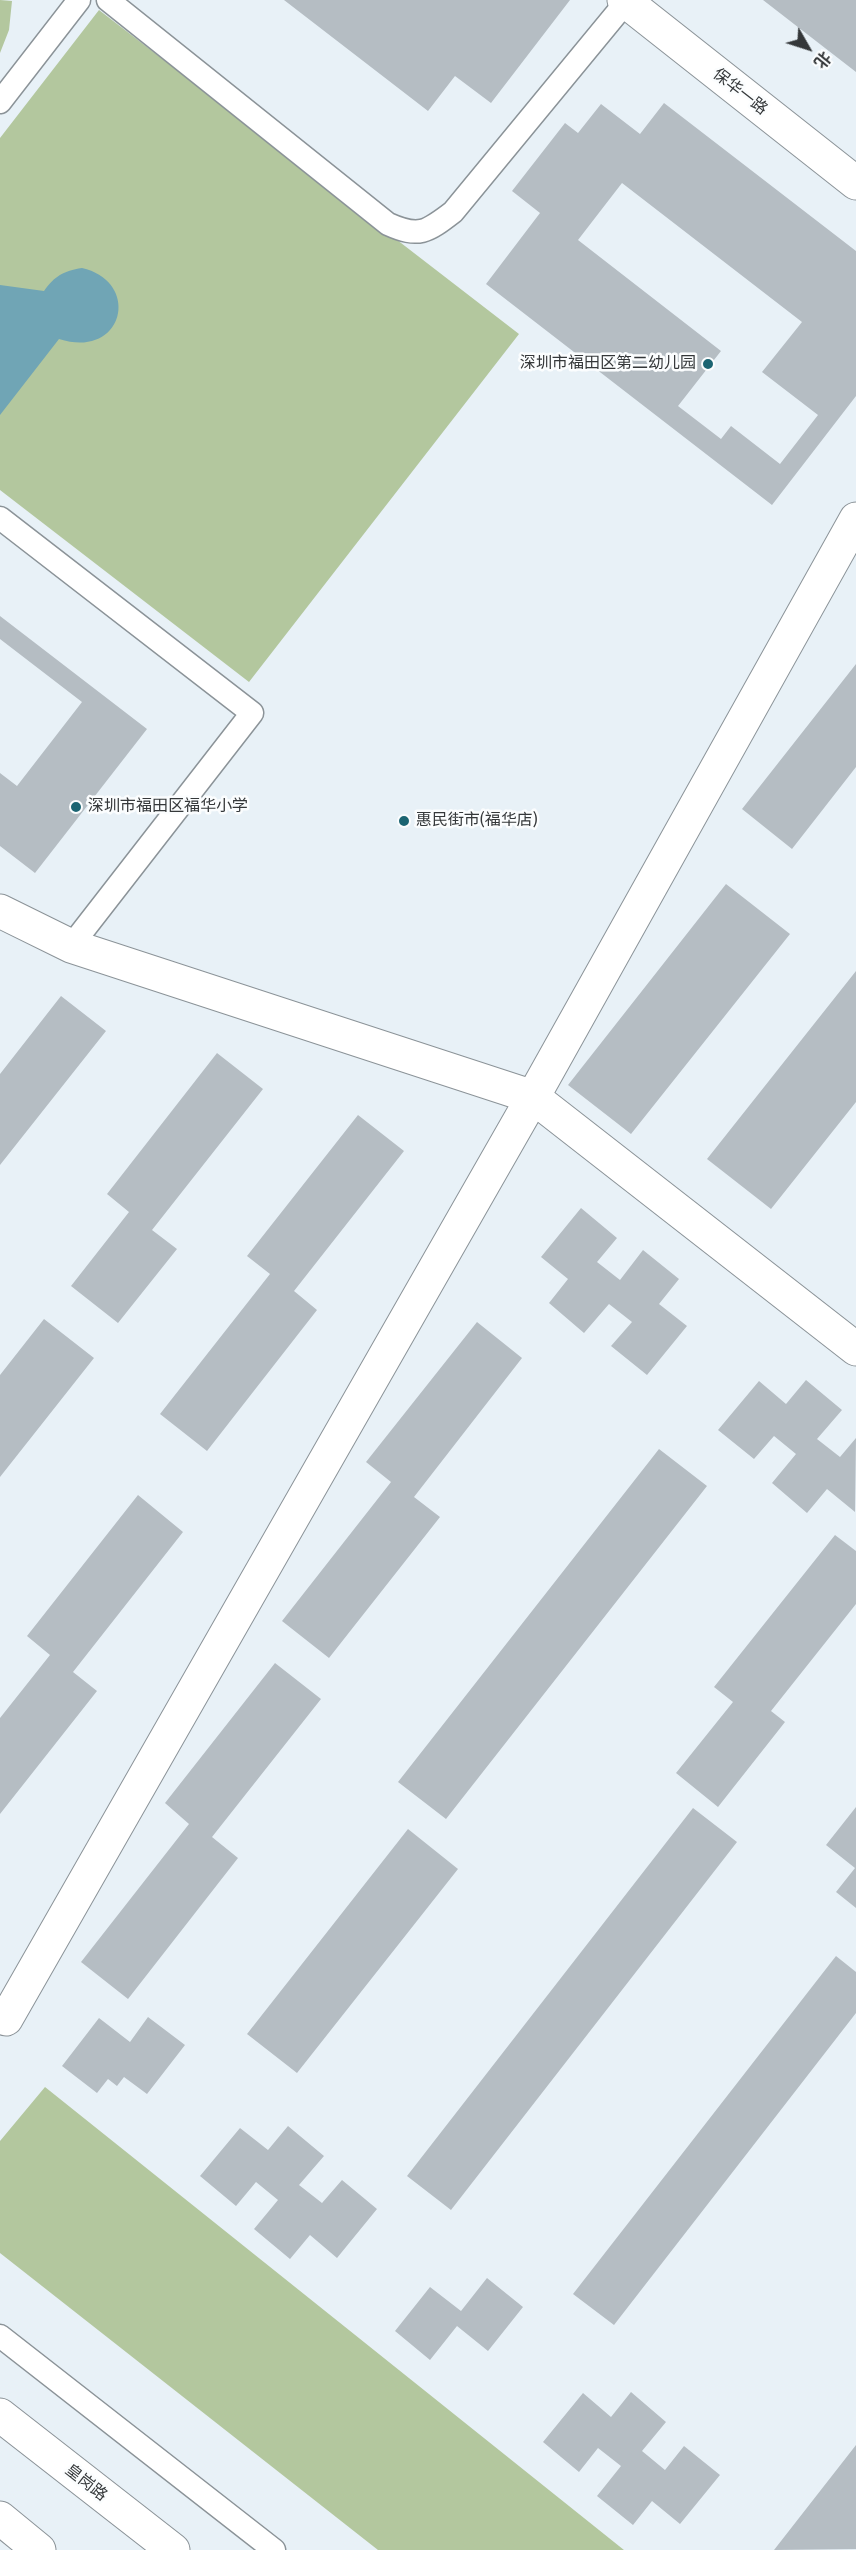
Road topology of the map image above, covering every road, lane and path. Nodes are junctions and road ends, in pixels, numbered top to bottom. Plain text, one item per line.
1 (79, 0) edge
2 (108, 0) edge
3 (625, 1) edge
4 (0, 102) edge
5 (856, 183) edge
6 (0, 518) edge
7 (856, 519) edge
8 (0, 911) edge
9 (71, 946) junction
10 (533, 1097) junction
11 (856, 1349) edge
12 (6, 2019) dead end
13 (0, 2336) edge
14 (0, 2415) edge
15 (0, 2518) edge
16 (39, 2550) edge
17 (173, 2550) edge
18 (274, 2550) edge

1 - 4 lane
2 - 3 lane
3 - 5 main road, 保华一路
6 - 9 lane
7 - 10 main road
8 - 9 main road
9 - 10 main road
10 - 11 main road
10 - 12 main road
13 - 18 lane
14 - 17 main road, 皇岗路
15 - 16 main road

